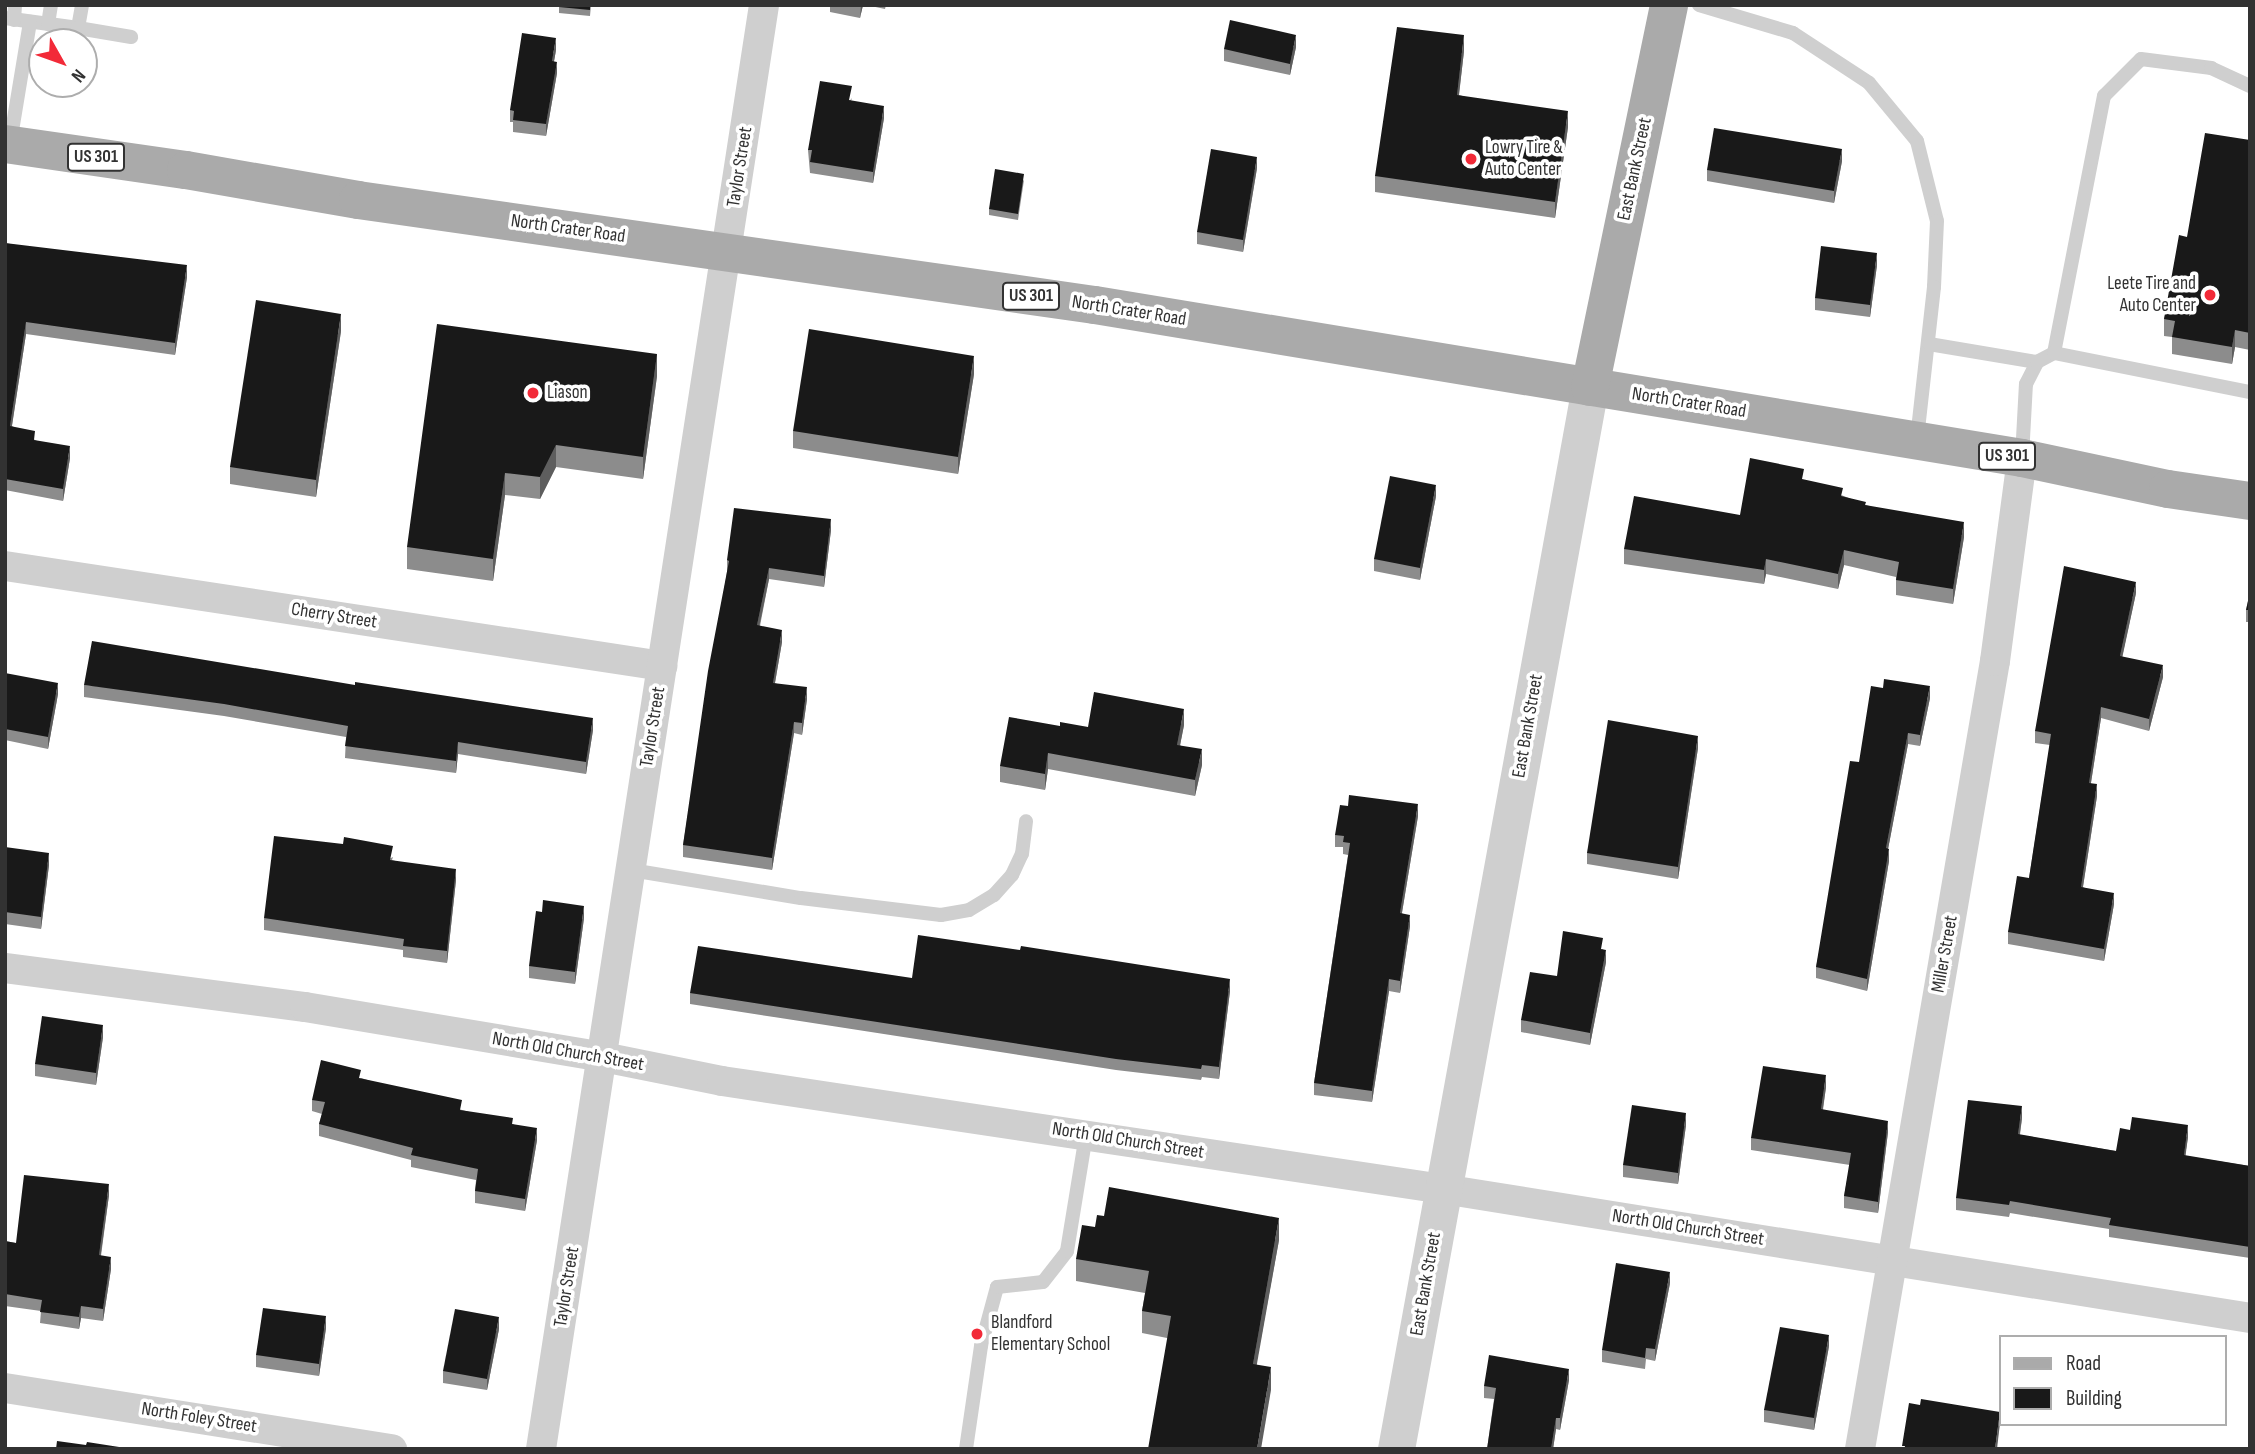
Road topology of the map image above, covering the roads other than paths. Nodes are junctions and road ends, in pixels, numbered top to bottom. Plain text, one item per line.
1 (51, 5) edge
2 (82, 5) edge
3 (764, 5) edge
4 (1668, 5) edge
5 (1699, 5) edge
6 (11, 14) edge
7 (30, 22) junction
8 (48, 24) junction
9 (78, 28) joint
10 (98, 31) edge
11 (131, 37) dead end
12 (2250, 86) edge
13 (7, 144) edge
14 (728, 252) junction
15 (1928, 344) junction
16 (2054, 353) junction
17 (2037, 362) junction
18 (1590, 387) junction
19 (2250, 392) edge
20 (1916, 441) junction
21 (2022, 458) junction
22 (2250, 501) edge
23 (5, 566) edge
24 (662, 666) junction
25 (1026, 821) dead end
26 (631, 870) junction
27 (5, 968) edge
28 (603, 1057) junction
29 (1086, 1135) junction
30 (1443, 1189) junction
31 (1893, 1261) junction
32 (2250, 1318) edge
33 (5, 1388) edge
34 (392, 1449) edge
35 (541, 1449) edge
36 (966, 1449) edge
37 (1396, 1449) edge
38 (1860, 1449) edge

1 - 8 lane
2 - 9 lane
3 - 14 street, Taylor Street
4 - 18 main road, East Bank Street
5 - 15 lane
6 - 7 lane
7 - 8 lane
7 - 13 lane
8 - 9 lane
10 - 11 lane
12 - 16 lane
13 - 14 main road, North Crater Road / US 301
14 - 18 main road, North Crater Road / US 301
14 - 24 street, Taylor Street
15 - 17 lane
15 - 20 lane
16 - 17 lane
16 - 19 lane
17 - 21 lane
18 - 20 main road, North Crater Road / US 301
18 - 30 street, East Bank Street
20 - 21 main road, North Crater Road / US 301
21 - 22 main road, North Crater Road / US 301
21 - 31 street, Miller Street
23 - 24 street, Cherry Street
24 - 26 street, Taylor Street
25 - 26 lane
26 - 28 street, Taylor Street
27 - 28 street, North Old Church Street
28 - 29 street, North Old Church Street
28 - 35 street, Taylor Street
29 - 30 street, North Old Church Street
29 - 36 lane
30 - 31 street, North Old Church Street
30 - 37 street, East Bank Street
31 - 32 street, North Old Church Street
31 - 38 street, Miller Street
33 - 34 street, North Foley Street

